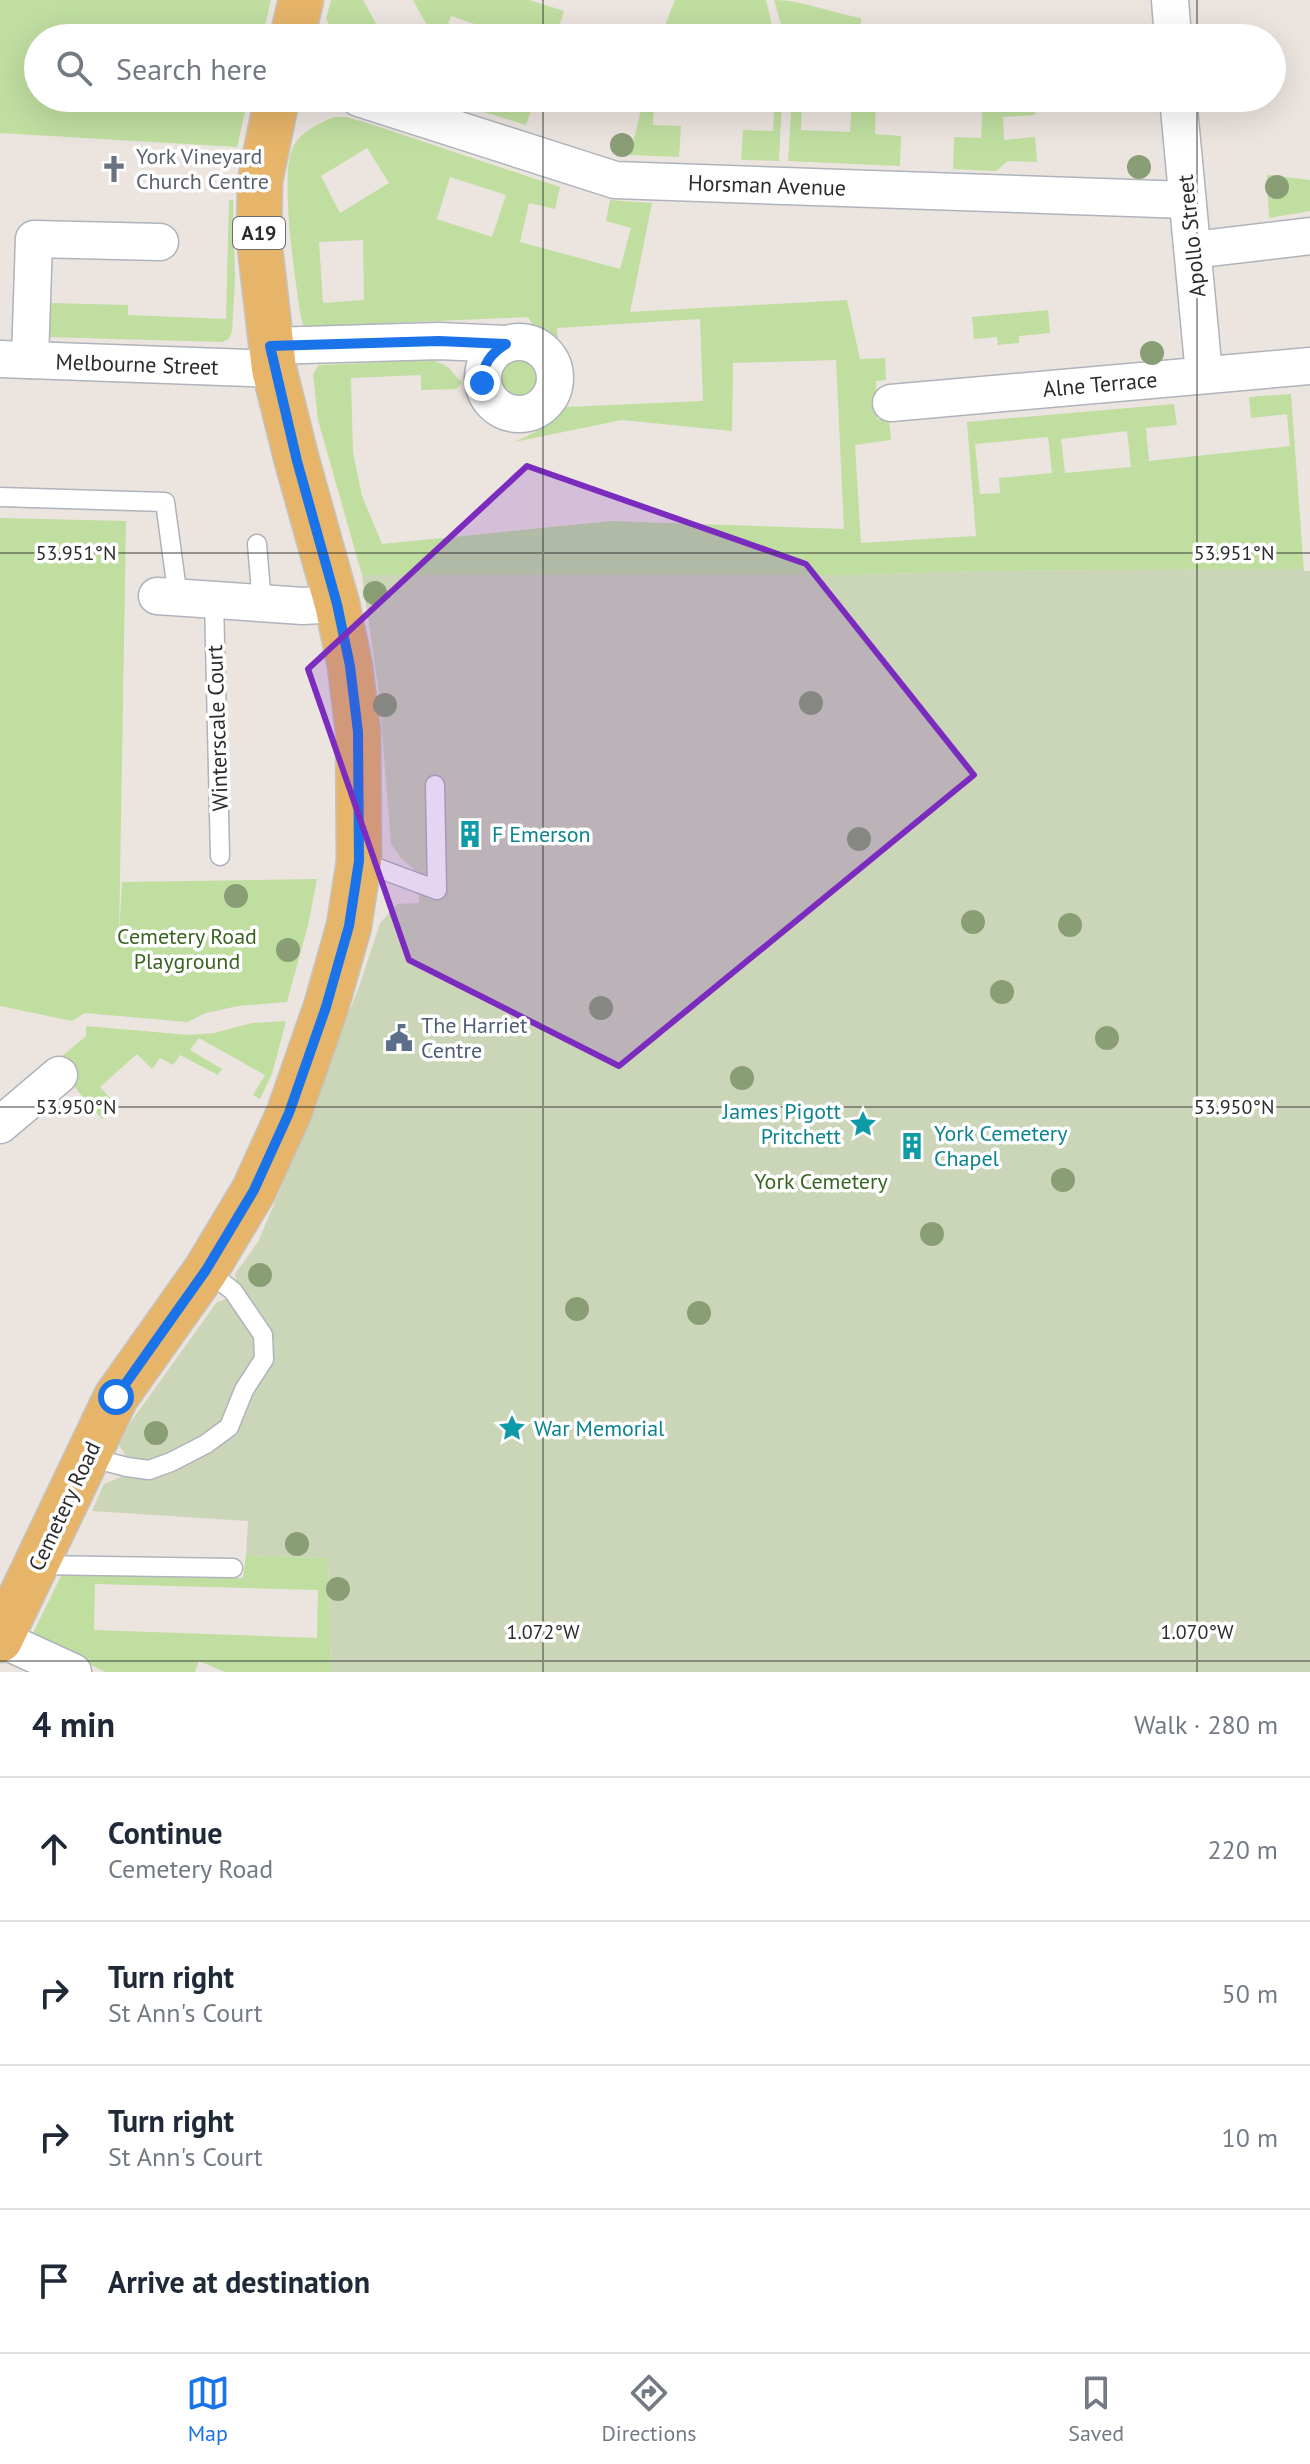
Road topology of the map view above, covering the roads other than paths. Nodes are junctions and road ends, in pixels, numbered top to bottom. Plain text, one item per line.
1 (301, 0) edge
2 (1170, 0) edge
3 (295, 24) edge
4 (1172, 24) edge
5 (274, 112) edge
6 (403, 112) edge
7 (1179, 112) edge
8 (1187, 200) junction
9 (1310, 236) edge
10 (160, 242) dead end
11 (1193, 250) junction
12 (506, 344) dead end
13 (272, 358) junction
14 (15, 360) edge
15 (1310, 366) edge
16 (1204, 374) junction
17 (891, 403) dead end
18 (0, 497) edge
19 (257, 544) dead end
20 (168, 597) joint
21 (214, 600) junction
22 (262, 604) junction
23 (337, 604) junction
24 (435, 785) dead end
25 (220, 856) dead end
26 (359, 861) junction
27 (59, 1075) dead end
28 (0, 1125) edge
29 (206, 1270) junction
30 (86, 1457) junction
31 (37, 1565) junction
32 (233, 1568) dead end
33 (0, 1639) edge
34 (73, 1672) edge

1 - 3 main road
2 - 4 street
5 - 13 main road, Cemetery Road / A19
6 - 8 street, Horsman Avenue
7 - 8 street, Apollo Street
8 - 11 street, Apollo Street
9 - 11 street
10 - 14 street
11 - 16 street, Apollo Street
12 - 13 street, Melbourne Street
13 - 14 street, Melbourne Street
13 - 23 main road, Cemetery Road / A19
15 - 16 street, Alne Terrace
16 - 17 street, Alne Terrace
18 - 20 lane
19 - 22 lane
20 - 21 street
21 - 22 street
21 - 25 lane, Winterscale Court
22 - 23 street
23 - 26 main road, Cemetery Road / A19
24 - 26 lane
26 - 29 main road, Cemetery Road / A19
27 - 28 street
29 - 30 main road, Cemetery Road / A19
29 - 30 lane
30 - 31 main road, Cemetery Road / A19
31 - 32 lane
31 - 33 main road, Cemetery Road / A19
33 - 34 street

